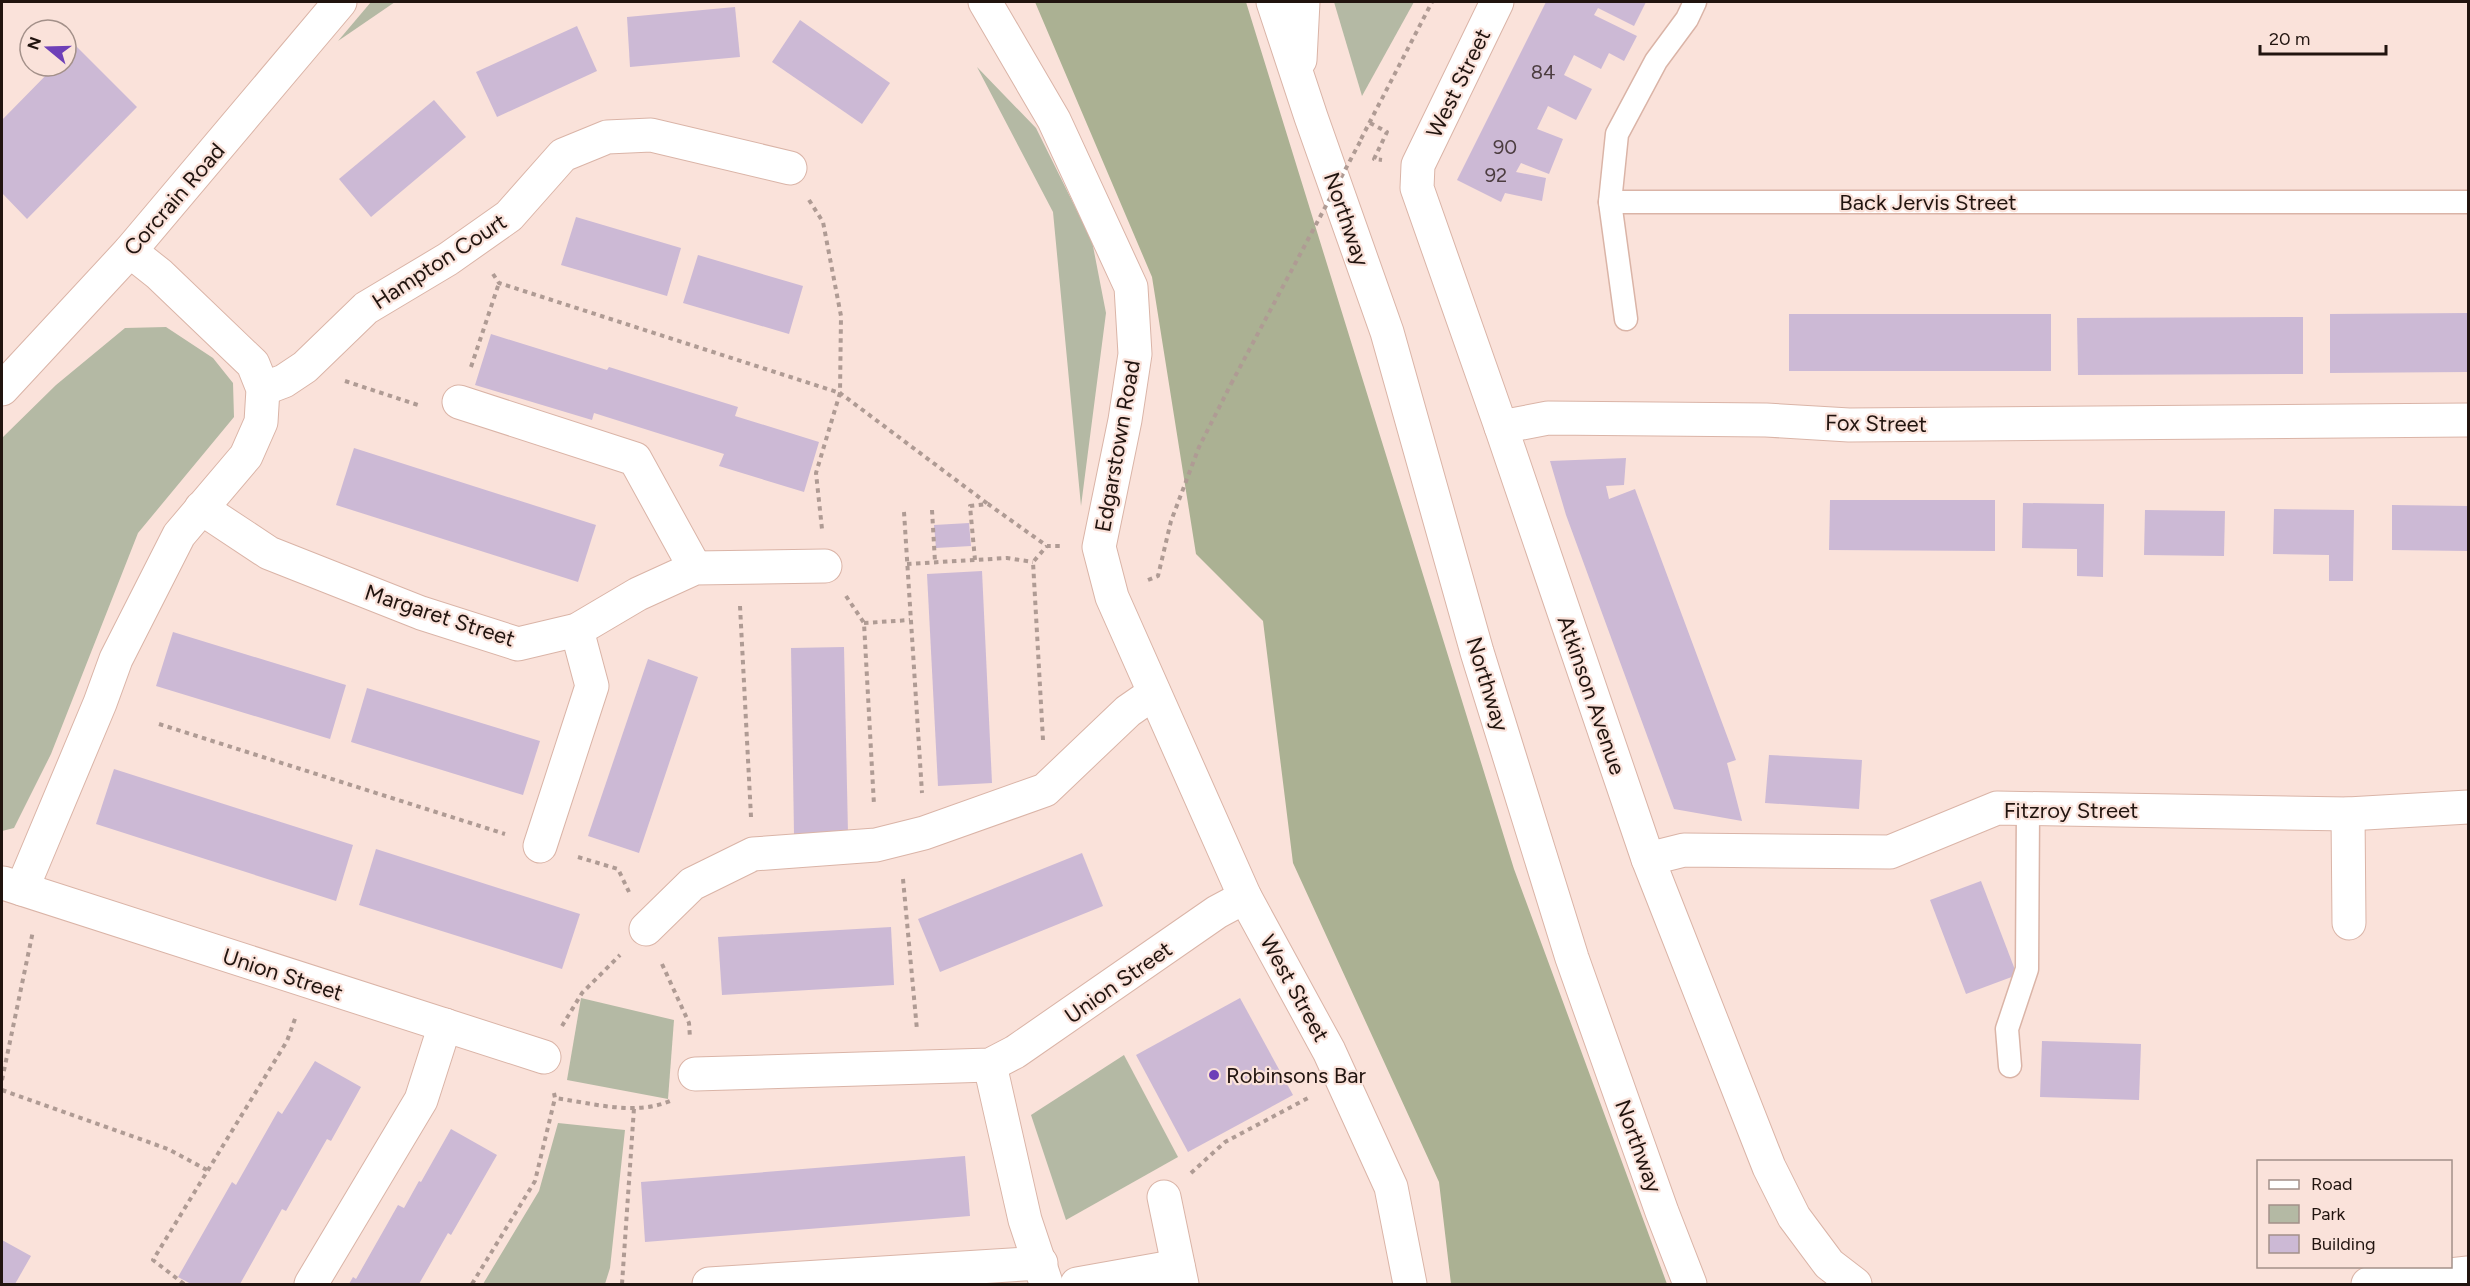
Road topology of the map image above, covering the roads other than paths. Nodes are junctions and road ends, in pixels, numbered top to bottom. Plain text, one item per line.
1 (340, 2) edge
2 (985, 2) edge
3 (1273, 2) edge
4 (1303, 2) edge
5 (1497, 2) edge
6 (1695, 2) edge
7 (1299, 80) junction
8 (1418, 165) joint
9 (790, 168) road end
10 (1610, 202) junction
11 (2469, 202) edge
12 (130, 251) junction
13 (1626, 319) dead end
14 (2, 389) edge
15 (263, 389) junction
16 (459, 402) road end
17 (2469, 420) edge
18 (1501, 427) junction
19 (201, 508) junction
20 (825, 566) road end
21 (694, 568) junction
22 (577, 630) junction
23 (1154, 693) junction
24 (2469, 807) edge
25 (2028, 809) junction
26 (2348, 814) junction
27 (540, 846) road end
28 (1648, 859) junction
29 (21, 889) edge
30 (1245, 897) junction
31 (2349, 923) dead end
32 (646, 929) road end
33 (445, 1025) junction
34 (544, 1057) road end
35 (990, 1065) junction
36 (2010, 1066) dead end
37 (695, 1074) road end
38 (1164, 1197) road end
39 (2469, 1273) edge
40 (1044, 1274) edge
41 (1180, 1275) edge
42 (310, 1284) edge
43 (709, 1284) edge
44 (1077, 1284) edge
45 (1410, 1284) edge
46 (1690, 1284) edge
47 (1855, 1284) edge
48 (2368, 1284) edge

1 - 12 main road, Corcrain Road
2 - 23 main road, Edgarstown Road
3 - 7 main road, Northway
4 - 7 main road, Northway
5 - 8 main road, West Street
6 - 10 lane
7 - 46 main road, Northway
8 - 18 main road, Atkinson Avenue
9 - 15 main road, Hampton Court
10 - 11 lane, Back Jervis Street
10 - 13 lane
12 - 14 main road, Corcrain Road
12 - 15 main road
15 - 19 main road
16 - 21 main road
17 - 18 main road, Fox Street
18 - 28 main road, Atkinson Avenue
19 - 22 main road, Margaret Street
19 - 29 main road
20 - 21 main road, Margaret Street
21 - 22 main road, Margaret Street
22 - 27 main road
23 - 30 main road, Edgarstown Road
23 - 32 main road
24 - 26 main road, Fitzroy Street
25 - 26 main road, Fitzroy Street
25 - 28 main road, Fitzroy Street
25 - 36 lane
26 - 31 main road
28 - 47 main road, Atkinson Avenue
29 - 33 main road, Union Street
30 - 35 main road, Union Street
30 - 45 main road, West Street
33 - 34 main road, Union Street
33 - 42 main road
35 - 37 main road, Union Street
35 - 40 main road
38 - 41 main road
39 - 48 main road
40 - 43 main road
41 - 44 main road

